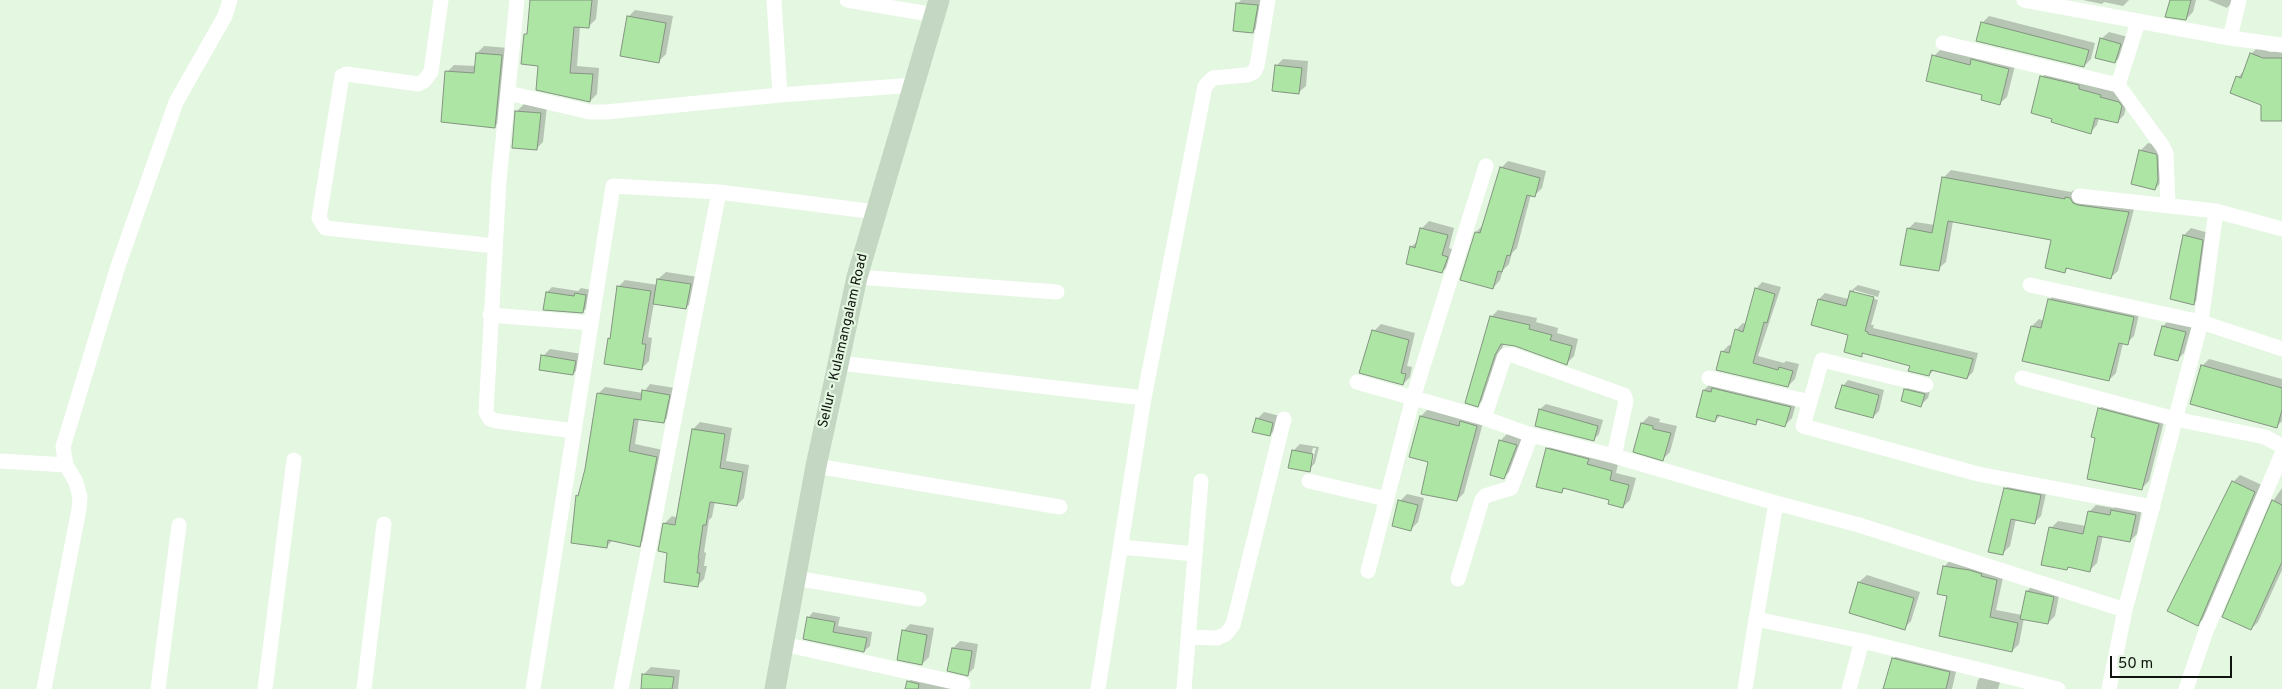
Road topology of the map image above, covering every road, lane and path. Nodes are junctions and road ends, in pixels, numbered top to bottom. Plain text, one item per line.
1 (230, 0) edge
2 (440, 0) edge
3 (517, 0) edge
4 (774, 0) edge
5 (847, 0) edge
6 (1268, 0) edge
7 (2024, 0) edge
8 (2239, 0) edge
9 (937, 8) edge
10 (2138, 22) junction
11 (2230, 38) junction
12 (1943, 43) dead end
13 (2282, 45) edge
14 (914, 85) junction
15 (2118, 85) junction
16 (508, 93) junction
17 (780, 95) junction
18 (1486, 166) dead end
19 (719, 192) junction
20 (2079, 196) dead end
21 (2168, 205) junction
22 (2216, 211) junction
23 (876, 212) junction
24 (2282, 229) edge
25 (494, 246) junction
26 (857, 278) junction
27 (2030, 285) dead end
28 (1057, 292) dead end
29 (490, 315) junction
30 (2201, 322) junction
31 (591, 323) junction
32 (2282, 349) edge
33 (839, 363) junction
34 (1709, 378) dead end
35 (2022, 378) dead end
36 (1357, 382) dead end
37 (1926, 385) dead end
38 (1144, 398) junction
39 (1413, 398) junction
40 (1810, 402) junction
41 (1484, 418) junction
42 (1284, 419) dead end
43 (2175, 419) junction
44 (574, 431) junction
45 (1532, 435) junction
46 (2282, 446) edge
47 (2282, 454) edge
48 (1614, 456) junction
49 (294, 460) dead end
50 (0, 462) edge
51 (66, 465) junction
52 (816, 466) junction
53 (1201, 480) dead end
54 (1309, 481) dead end
55 (1386, 499) junction
56 (1776, 503) junction
57 (1060, 507) dead end
58 (2154, 507) junction
59 (384, 524) dead end
60 (179, 525) dead end
61 (1121, 547) junction
62 (1196, 554) junction
63 (1368, 571) dead end
64 (795, 578) junction
65 (1458, 579) dead end
66 (919, 598) dead end
67 (2125, 610) junction
68 (1756, 619) junction
69 (1188, 637) junction
70 (1862, 641) junction
71 (783, 644) junction
72 (963, 684) dead end
73 (2011, 684) edge
74 (44, 689) edge
75 (158, 689) edge
76 (265, 689) edge
77 (364, 689) edge
78 (533, 689) edge
79 (621, 689) edge
80 (775, 689) edge
81 (1098, 689) edge
82 (1184, 689) edge
83 (1745, 689) edge
84 (1849, 689) edge
85 (2058, 689) edge
86 (2109, 689) edge
87 (2186, 689) edge

1 - 51 street
2 - 25 street
3 - 16 street
4 - 17 street
5 - 9 street
6 - 38 street
7 - 10 street
8 - 11 street
9 - 14 main road, Sellur - Kulamangalam Road
10 - 11 street
10 - 15 street
11 - 13 street
12 - 15 street
14 - 17 street
14 - 23 main road, Sellur - Kulamangalam Road
15 - 21 street
16 - 17 street
16 - 25 street
18 - 39 street
19 - 23 street
19 - 31 street
19 - 79 street
20 - 21 street
21 - 22 street
22 - 24 street
22 - 30 street
23 - 26 main road, Sellur - Kulamangalam Road
25 - 29 street
26 - 28 street
26 - 33 main road, Sellur - Kulamangalam Road
27 - 30 street
29 - 31 street
29 - 44 street
30 - 32 street
30 - 43 street
31 - 44 street
33 - 38 street
33 - 52 main road, Sellur - Kulamangalam Road
34 - 40 street
35 - 43 street
36 - 39 street
37 - 40 street
38 - 61 street
39 - 41 street
39 - 55 street
40 - 58 street
41 - 45 street
41 - 48 street
42 - 69 street
43 - 46 street
43 - 58 street
44 - 78 street
45 - 48 street
45 - 65 street
47 - 87 street
48 - 56 street
49 - 76 street
50 - 51 street
51 - 74 street
52 - 57 street
52 - 64 main road, Sellur - Kulamangalam Road
53 - 62 street
54 - 55 street
55 - 63 street
56 - 67 street
56 - 68 street
58 - 67 street
59 - 77 street
60 - 75 street
61 - 62 street
61 - 81 street
62 - 69 street
64 - 66 street
64 - 71 main road, Sellur - Kulamangalam Road
67 - 86 street
68 - 70 street
68 - 83 street
69 - 82 street
70 - 73 street
70 - 84 street
71 - 72 street
71 - 80 main road, Sellur - Kulamangalam Road
73 - 85 street

